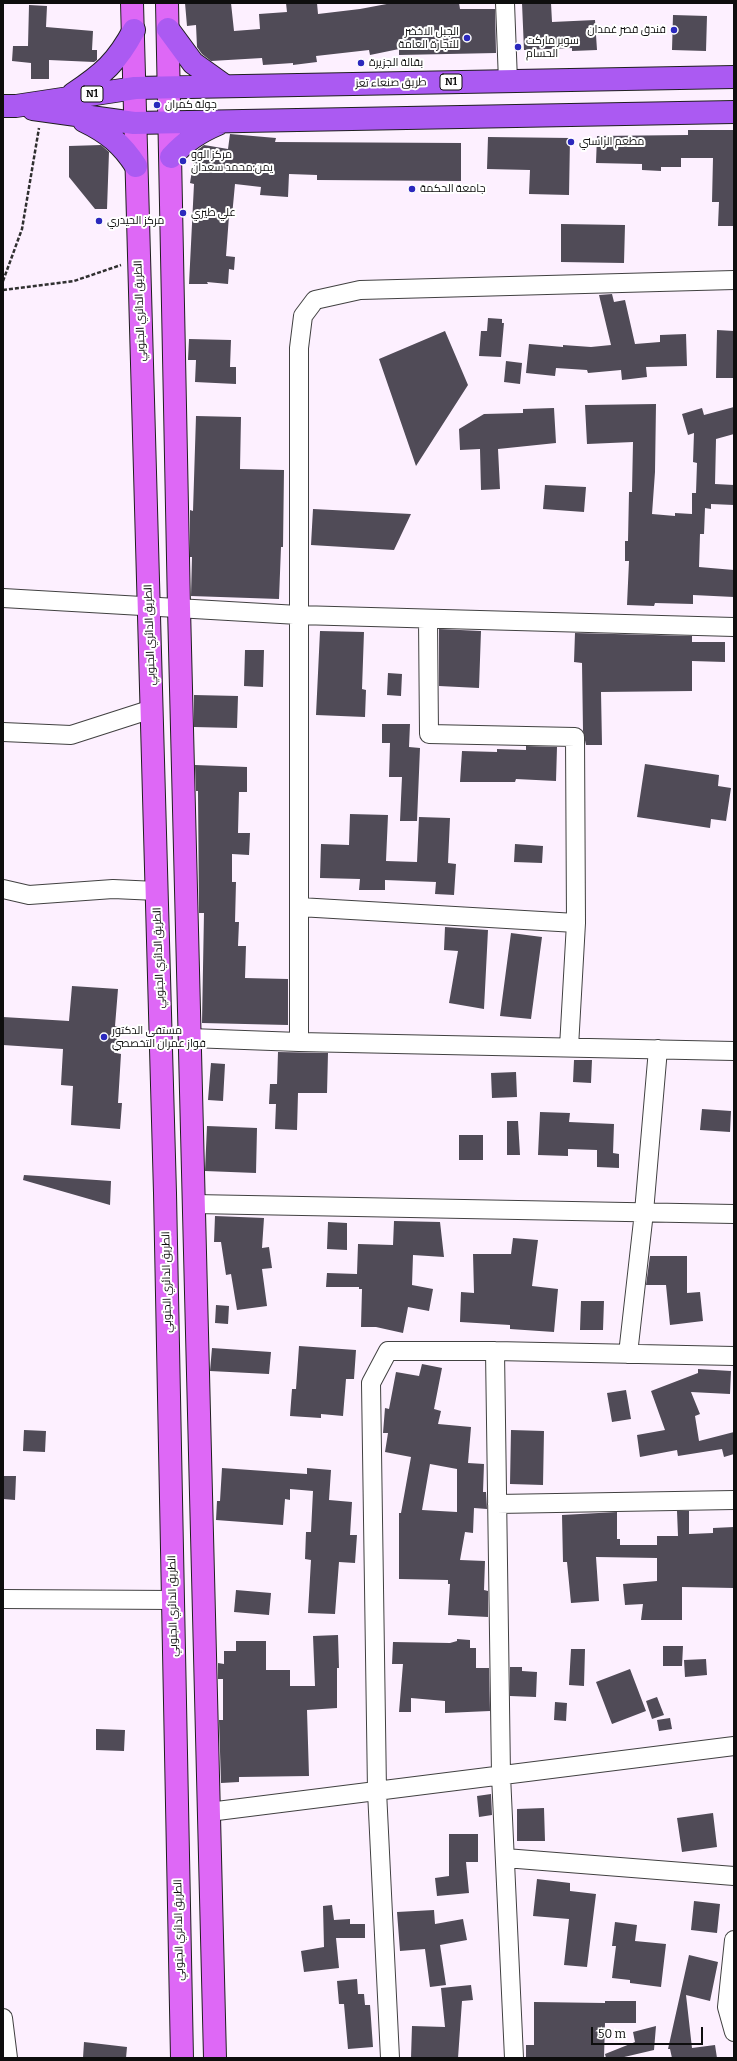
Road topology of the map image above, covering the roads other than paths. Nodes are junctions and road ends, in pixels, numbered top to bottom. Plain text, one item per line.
1 (132, 3) edge
2 (167, 3) edge
3 (505, 3) edge
4 (168, 29) junction
5 (134, 30) junction
6 (734, 77) edge
7 (508, 81) junction
8 (225, 86) junction
9 (135, 88) junction
10 (169, 88) junction
11 (10, 106) edge
12 (72, 106) junction
13 (734, 112) edge
14 (224, 121) junction
15 (170, 122) junction
16 (134, 123) junction
17 (171, 156) junction
18 (136, 166) junction
19 (734, 280) edge
20 (3, 598) edge
21 (149, 606) junction
22 (179, 608) junction
23 (298, 615) junction
24 (428, 619) junction
25 (734, 628) edge
26 (152, 709) junction
27 (3, 732) edge
28 (3, 888) edge
29 (157, 891) junction
30 (299, 907) junction
31 (576, 923) junction
32 (190, 1038) junction
33 (299, 1042) junction
34 (569, 1048) junction
35 (658, 1049) junction
36 (734, 1051) edge
37 (194, 1204) junction
38 (644, 1212) junction
39 (734, 1214) edge
40 (495, 1351) junction
41 (628, 1354) junction
42 (734, 1356) edge
43 (734, 1500) edge
44 (497, 1504) junction
45 (3, 1598) edge
46 (173, 1600) junction
47 (734, 1746) edge
48 (501, 1775) junction
49 (377, 1791) junction
50 (209, 1812) junction
51 (505, 1858) junction
52 (734, 1876) edge
53 (734, 1940) edge
54 (3, 2018) edge
55 (734, 2032) edge
56 (8, 2058) edge
57 (182, 2058) edge
58 (215, 2058) edge
59 (390, 2058) edge
60 (514, 2058) edge

1 - 5 main road, الطريق الدائري الجنوبي
2 - 4 main road
3 - 7 street
4 - 8 highway
4 - 10 main road
5 - 9 main road, الطريق الدائري الجنوبي
5 - 12 highway
6 - 7 highway, طريق صنعاء تعز / N1
7 - 8 highway, طريق صنعاء تعز / N1
8 - 10 highway, طريق صنعاء تعز / N1
9 - 10 highway, N1
9 - 12 highway, N1
9 - 16 main road, الطريق الدائري الجنوبي
10 - 15 main road
11 - 12 highway, N1
11 - 12 highway
12 - 16 highway
12 - 18 highway
13 - 14 highway
14 - 15 highway
14 - 17 highway
15 - 16 highway
15 - 17 main road
16 - 18 main road, الطريق الدائري الجنوبي
17 - 22 main road
18 - 21 main road, الطريق الدائري الجنوبي
19 - 23 street
20 - 21 street
21 - 22 street
21 - 26 main road, الطريق الدائري الجنوبي
22 - 23 street
22 - 32 main road
23 - 24 street
23 - 30 street
24 - 25 street
24 - 31 street
26 - 27 street
26 - 29 main road, الطريق الدائري الجنوبي
28 - 29 street
29 - 46 main road, الطريق الدائري الجنوبي
30 - 31 street
30 - 33 street
31 - 34 street
32 - 33 street
32 - 37 main road
33 - 34 street
34 - 35 street
35 - 36 street
35 - 38 street
37 - 38 street
37 - 50 main road
38 - 39 street
38 - 41 street
40 - 41 street
40 - 44 street
40 - 49 street
41 - 42 street
43 - 44 street
44 - 48 street
45 - 46 street
46 - 57 main road, الطريق الدائري الجنوبي
47 - 48 street
48 - 49 street
48 - 51 street
49 - 50 street
49 - 59 street
50 - 58 main road
51 - 52 street
51 - 60 street
53 - 55 street
54 - 56 street

